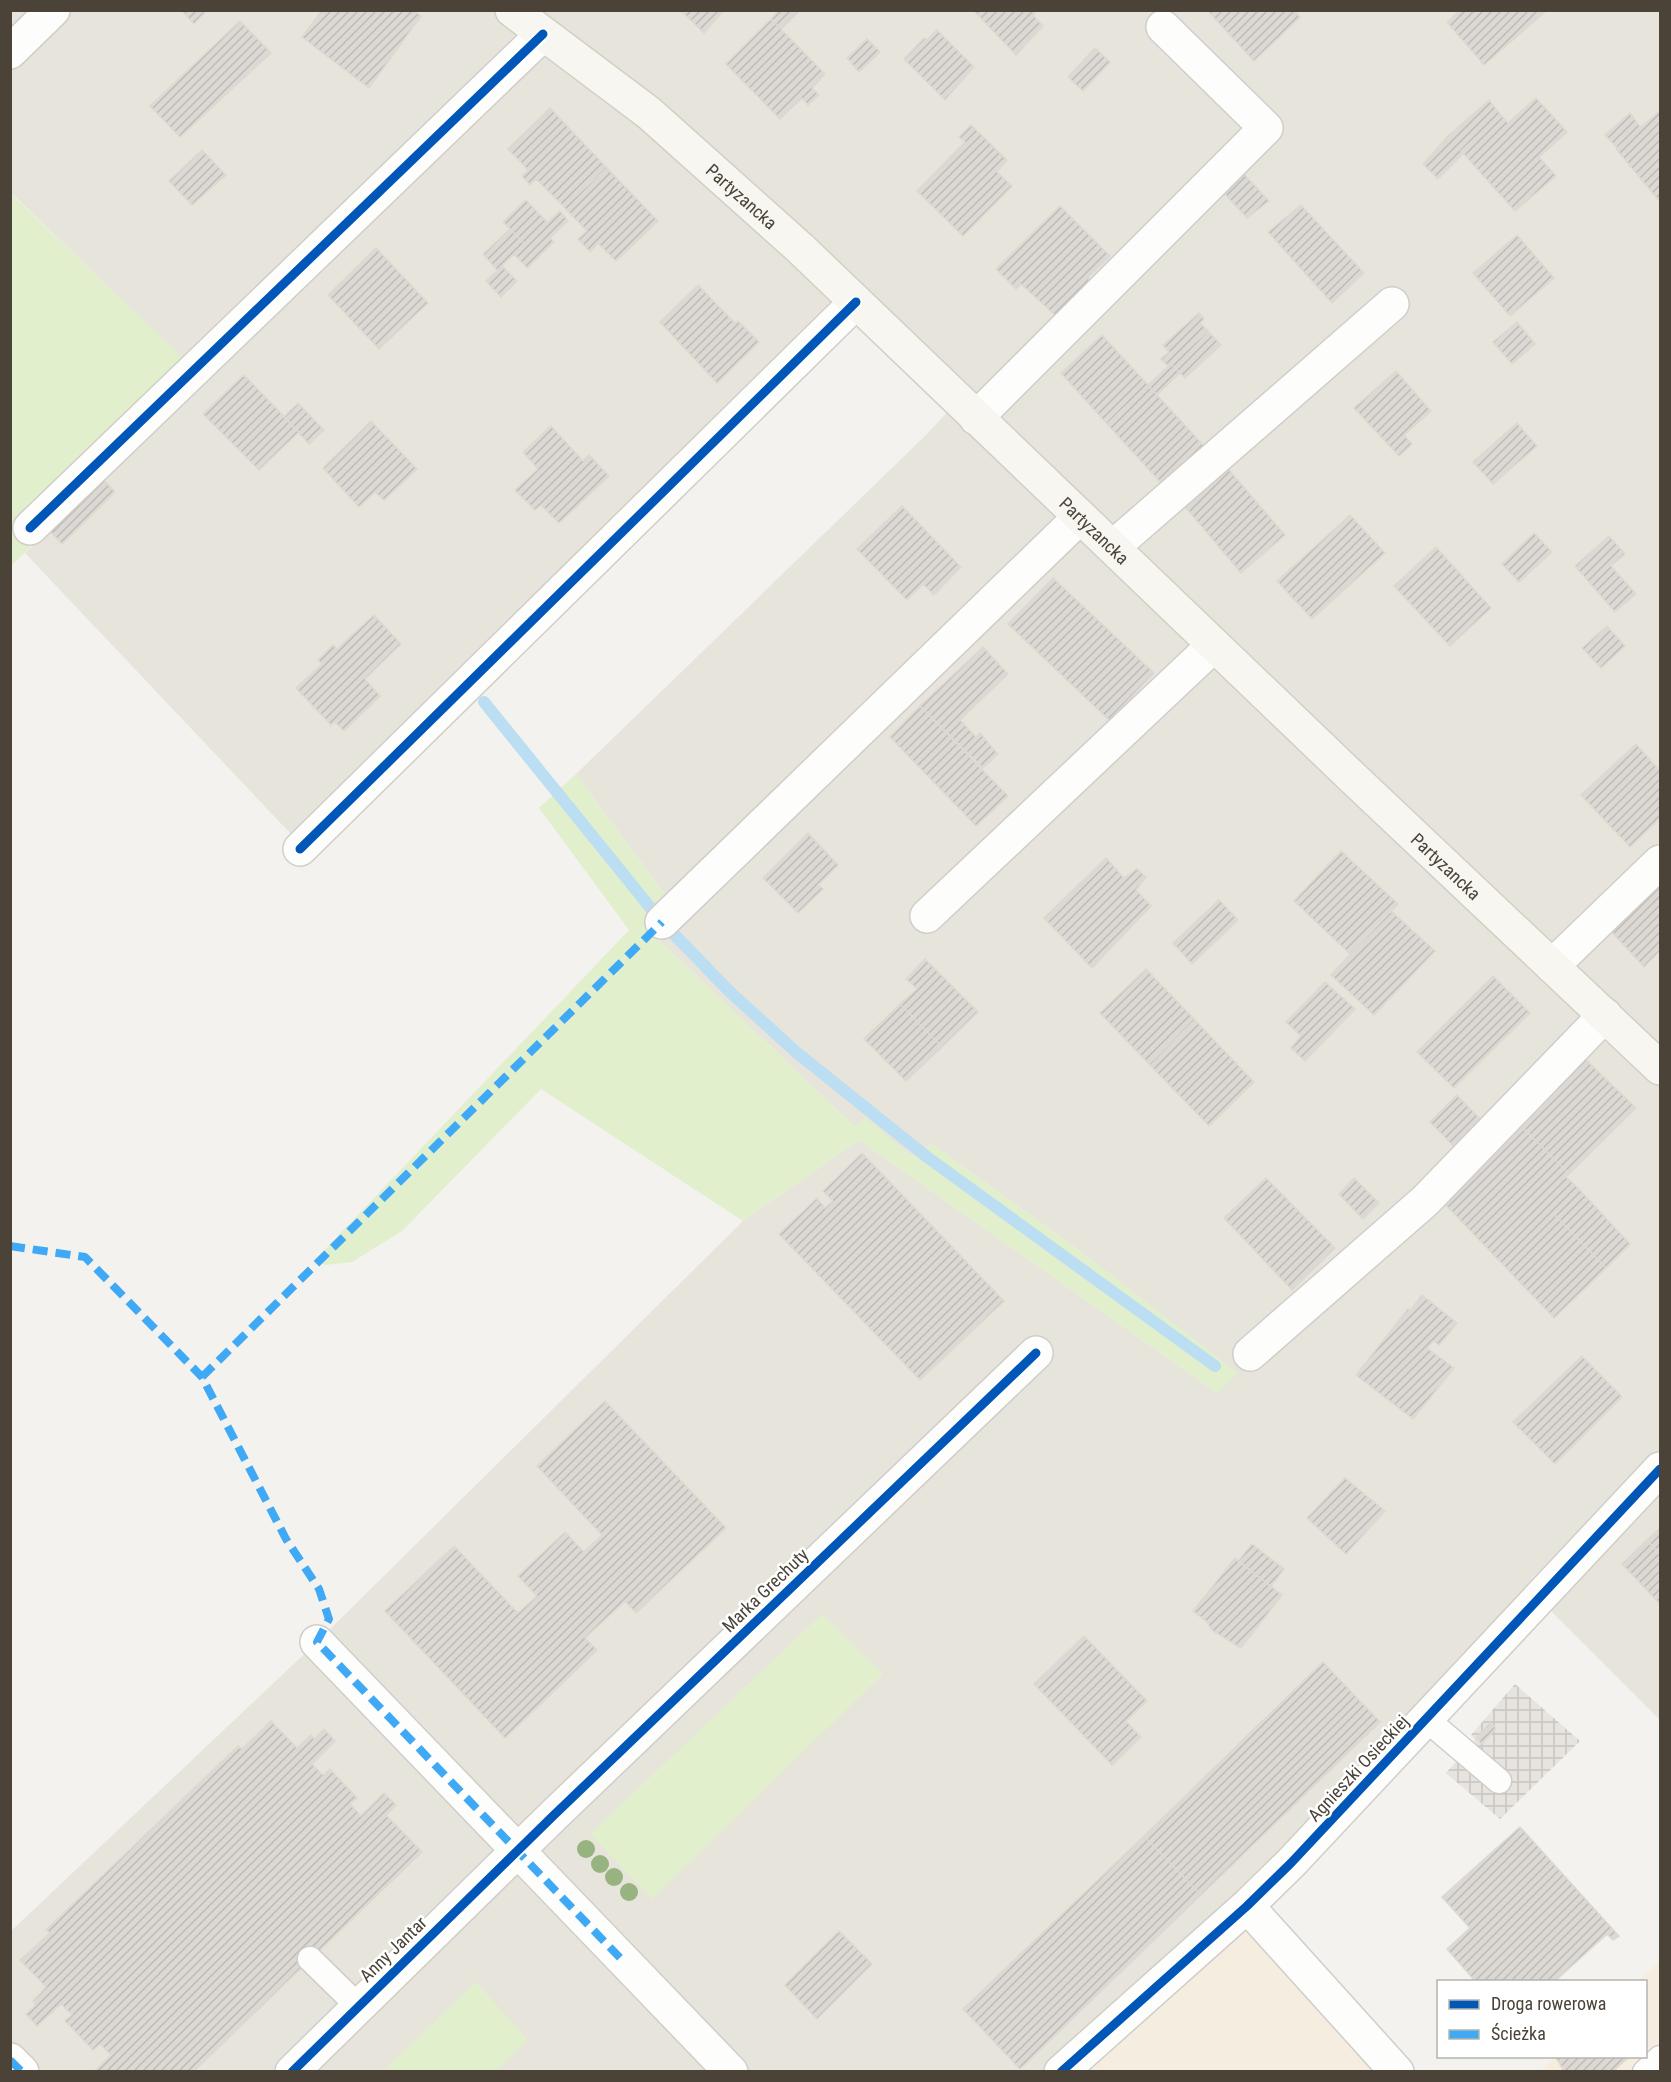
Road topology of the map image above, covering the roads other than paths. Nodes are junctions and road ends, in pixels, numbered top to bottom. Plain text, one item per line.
1 (53, 10) edge
2 (512, 10) edge
3 (1162, 27) dead end
4 (543, 34) junction
5 (10, 52) edge
6 (856, 302) junction
7 (1392, 304) dead end
8 (976, 418) junction
9 (1080, 517) junction
10 (30, 528) dead end
11 (1113, 547) junction
12 (1214, 645) junction
13 (300, 849) dead end
14 (1660, 862) edge
15 (927, 916) dead end
16 (662, 922) dead end
17 (1552, 966) junction
18 (1605, 1015) junction
19 (1660, 1068) edge
20 (1036, 1353) dead end
21 (1250, 1354) dead end
22 (1660, 1469) edge
23 (317, 1642) dead end
24 (1426, 1719) junction
25 (1498, 1781) dead end
26 (518, 1851) junction
27 (1247, 1906) junction
28 (310, 1959) dead end
29 (358, 2007) junction
30 (1660, 2058) edge
31 (10, 2060) edge
32 (22, 2072) edge
33 (292, 2072) edge
34 (731, 2072) edge
35 (1061, 2072) edge
36 (1397, 2072) edge
37 (1645, 2072) edge

1 - 5 street
2 - 4 main road, Partyzancka
3 - 8 street
4 - 6 main road, Partyzancka
4 - 10 street
6 - 8 main road, Partyzancka
6 - 13 street
7 - 11 street
8 - 9 main road, Partyzancka
9 - 11 main road, Partyzancka
9 - 16 street
11 - 12 main road, Partyzancka
12 - 15 street
12 - 17 main road, Partyzancka
14 - 17 street
17 - 18 main road, Partyzancka
18 - 19 main road, Partyzancka
18 - 21 street
20 - 26 street, Marka Grechuty
22 - 24 street, Agnieszki Osieckiej
23 - 26 street
24 - 25 lane
24 - 27 street, Agnieszki Osieckiej
26 - 29 street, Anny Jantar
26 - 34 street
27 - 35 street, Agnieszki Osieckiej
27 - 36 street
28 - 29 lane
29 - 33 street, Anny Jantar
30 - 37 lane
31 - 32 street

